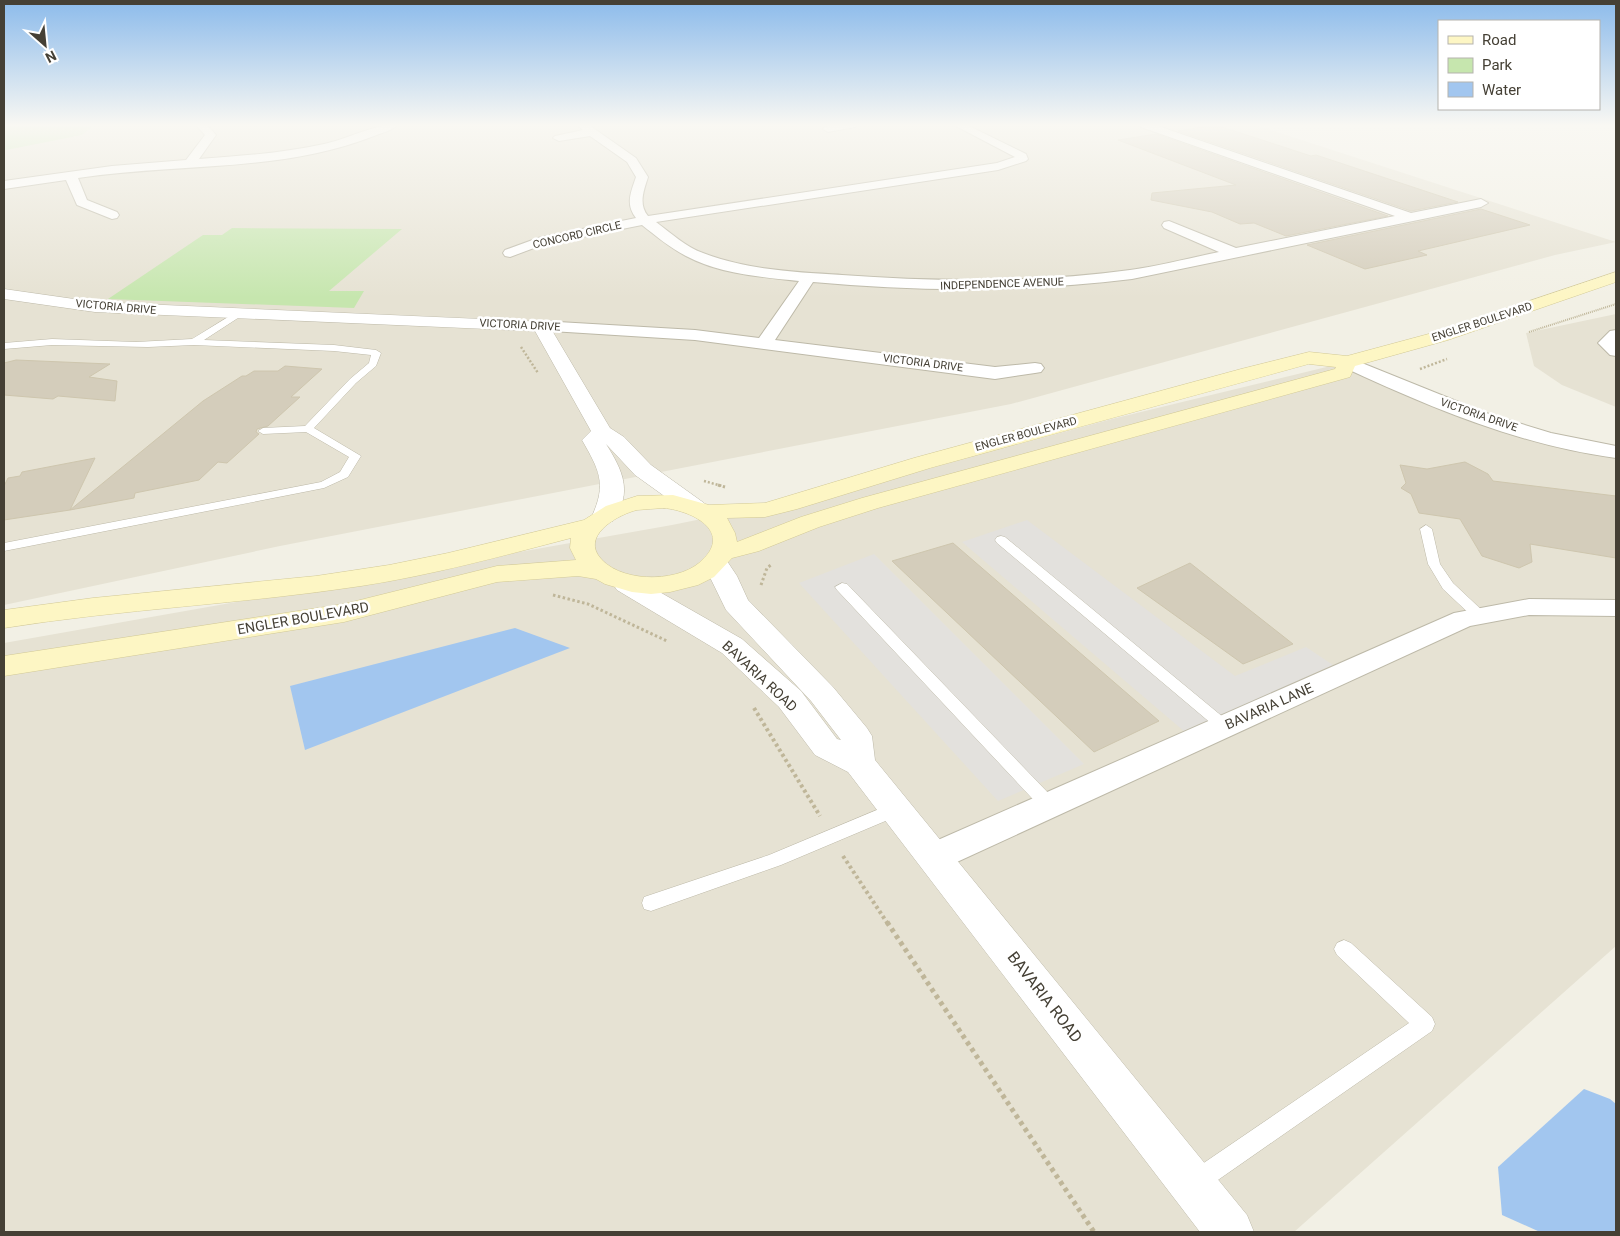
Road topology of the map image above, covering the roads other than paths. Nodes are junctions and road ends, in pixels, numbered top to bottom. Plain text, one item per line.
1 (21, 183) edge
2 (74, 183) edge
3 (641, 183) edge
4 (889, 183) edge
5 (1309, 183) edge
6 (4, 185) edge
7 (1481, 203) dead end
8 (112, 215) dead end
9 (1410, 218) junction
10 (645, 220) junction
11 (1169, 225) dead end
12 (510, 253) dead end
13 (1234, 253) junction
14 (809, 277) junction
15 (1616, 277) edge
16 (4, 294) edge
17 (238, 314) junction
18 (541, 326) junction
19 (1616, 335) edge
20 (194, 342) junction
21 (764, 343) junction
22 (4, 346) edge
23 (1616, 351) edge
24 (1347, 362) junction
25 (1035, 368) dead end
26 (308, 429) junction
27 (262, 430) dead end
28 (602, 432) junction
29 (1616, 452) edge
30 (701, 510) junction
31 (598, 520) junction
32 (1426, 530) dead end
33 (1001, 540) dead end
34 (4, 547) edge
35 (720, 558) junction
36 (600, 572) junction
37 (626, 584) junction
38 (842, 587) dead end
39 (138, 602) junction
40 (1616, 608) edge
41 (1480, 616) junction
42 (4, 620) edge
43 (4, 638) edge
44 (4, 666) edge
45 (1224, 726) junction
46 (859, 762) junction
47 (1049, 805) junction
48 (896, 809) junction
49 (934, 857) junction
50 (652, 903) dead end
51 (1344, 949) dead end
52 (1192, 1184) junction
53 (1230, 1232) edge

1 - 6 street
2 - 8 street
3 - 10 street
4 - 10 street, CONCORD CIRCLE
5 - 9 street
7 - 9 street, INDEPENDENCE AVENUE
9 - 13 street, INDEPENDENCE AVENUE
10 - 12 street, CONCORD CIRCLE
10 - 14 street, INDEPENDENCE AVENUE
11 - 13 street
13 - 14 street, INDEPENDENCE AVENUE
14 - 21 street
15 - 24 main road, ENGLER BOULEVARD
16 - 17 street, VICTORIA DRIVE
17 - 18 street, VICTORIA DRIVE
17 - 20 lane
18 - 21 street, VICTORIA DRIVE
18 - 28 street
19 - 23 street
20 - 22 lane
20 - 26 lane
21 - 25 street, VICTORIA DRIVE
24 - 29 street, VICTORIA DRIVE
24 - 30 main road, ENGLER BOULEVARD
24 - 35 main road, ENGLER BOULEVARD
26 - 27 lane
26 - 34 lane
28 - 30 street
28 - 31 street
30 - 31 main road
30 - 35 main road
31 - 36 main road
31 - 39 main road
32 - 41 lane
33 - 45 lane
35 - 37 main road
35 - 46 street
36 - 37 main road
36 - 44 main road, ENGLER BOULEVARD
37 - 46 street, BAVARIA ROAD
38 - 47 lane
39 - 42 main road
39 - 43 main road
40 - 41 street, BAVARIA LANE
41 - 45 street, BAVARIA LANE
45 - 47 street, BAVARIA LANE
46 - 48 street, BAVARIA ROAD
47 - 49 street, BAVARIA LANE
48 - 49 street, BAVARIA ROAD
48 - 50 lane
49 - 52 street, BAVARIA ROAD
51 - 52 lane
52 - 53 street, BAVARIA ROAD

